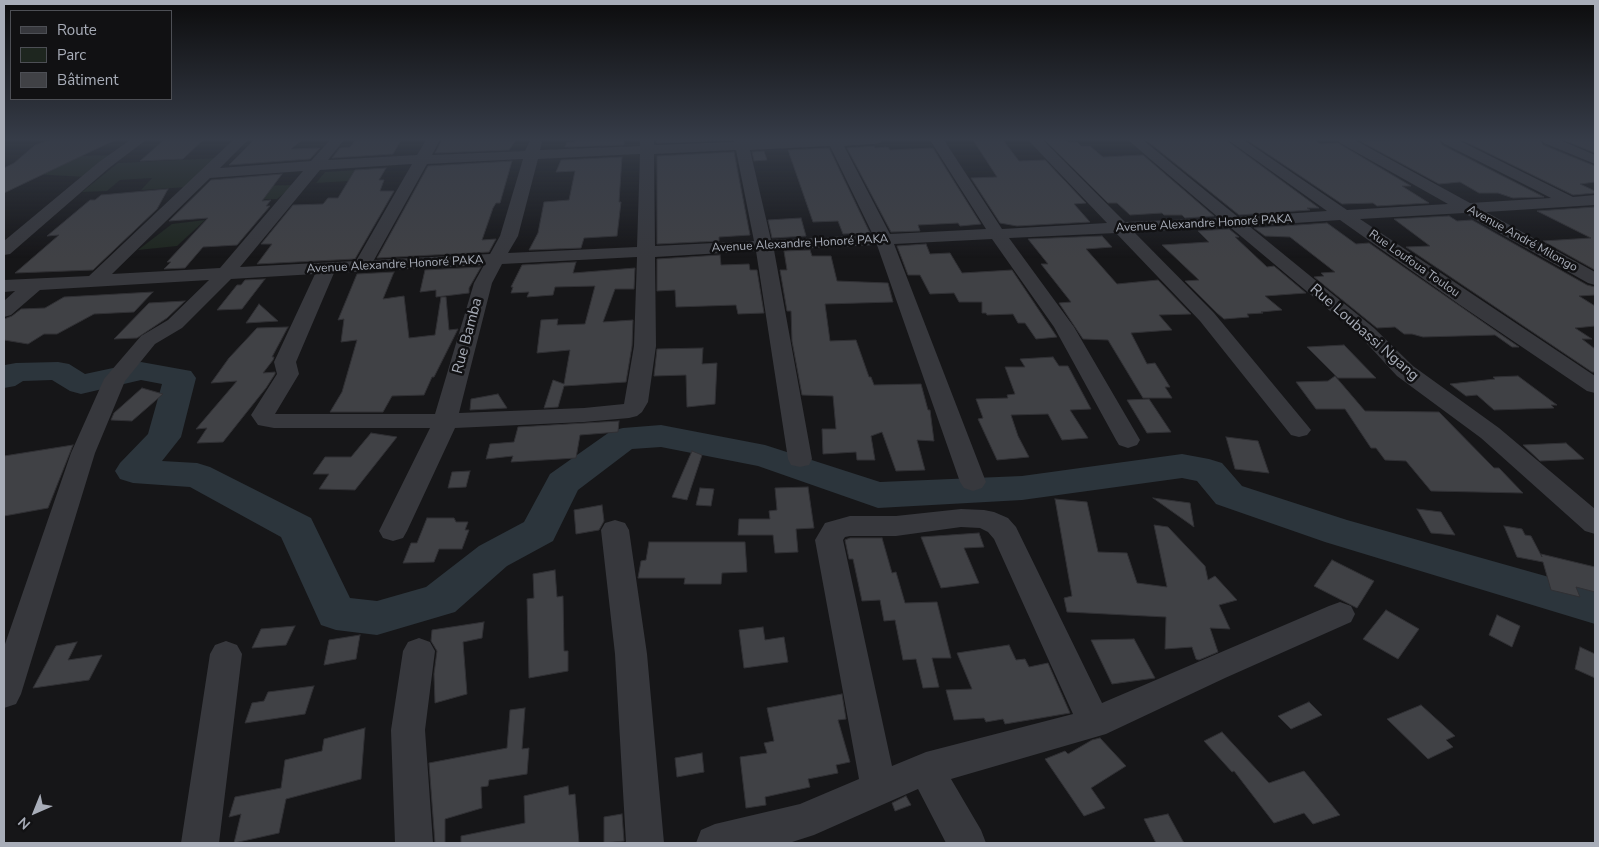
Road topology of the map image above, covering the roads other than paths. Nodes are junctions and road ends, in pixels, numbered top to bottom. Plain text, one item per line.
1 (87, 180) edge
2 (200, 180) edge
3 (304, 180) edge
4 (411, 180) edge
5 (524, 180) edge
6 (647, 180) edge
7 (750, 180) edge
8 (854, 180) edge
9 (962, 180) edge
10 (1073, 180) edge
11 (1181, 180) edge
12 (1292, 180) edge
13 (1416, 180) edge
14 (1527, 180) edge
15 (1595, 200) edge
16 (1570, 201) junction
17 (1467, 208) junction
18 (1595, 214) edge
19 (1344, 215) junction
20 (1232, 222) junction
21 (1120, 228) junction
22 (997, 234) junction
23 (884, 240) junction
24 (764, 246) junction
25 (4, 250) edge
26 (646, 251) junction
27 (497, 261) junction
28 (362, 266) junction
29 (327, 269) junction
30 (225, 274) junction
31 (1595, 280) edge
32 (93, 282) junction
33 (34, 285) junction
34 (4, 286) edge
35 (4, 311) edge
36 (1595, 386) edge
37 (445, 421) junction
38 (1299, 430) dead end
39 (1128, 440) dead end
40 (800, 459) dead end
41 (973, 482) dead end
42 (1595, 524) edge
43 (615, 530) dead end
44 (393, 531) dead end
45 (1340, 614) dead end
46 (419, 651) dead end
47 (226, 654) dead end
48 (4, 694) edge
49 (1094, 723) junction
50 (926, 769) junction
51 (879, 788) junction
52 (200, 843) edge
53 (414, 843) edge
54 (645, 843) edge
55 (715, 843) edge
56 (967, 843) edge

1 - 25 street
2 - 32 street
3 - 30 street
4 - 28 street
5 - 27 street, Rue Bamba
6 - 26 street
7 - 24 street
8 - 23 street
9 - 22 street
10 - 21 street
11 - 20 street, Rue Loubassi Ngang
12 - 19 street, Rue Loufoua Toulou
13 - 17 street, Avenue André Milongo
14 - 16 street
15 - 16 street, Avenue Alexandre Honoré PAKA
16 - 17 street, Avenue Alexandre Honoré PAKA
16 - 18 street
17 - 19 street, Avenue Alexandre Honoré PAKA
17 - 31 street, Avenue André Milongo
19 - 20 street, Avenue Alexandre Honoré PAKA
19 - 36 street, Rue Loufoua Toulou
20 - 21 street, Avenue Alexandre Honoré PAKA
20 - 42 street, Rue Loubassi Ngang
21 - 22 street, Avenue Alexandre Honoré PAKA
21 - 38 street
22 - 23 street, Avenue Alexandre Honoré PAKA
22 - 39 street
23 - 24 street, Avenue Alexandre Honoré PAKA
23 - 41 street
24 - 26 street, Avenue Alexandre Honoré PAKA
24 - 40 street
26 - 27 street, Avenue Alexandre Honoré PAKA
26 - 37 street
27 - 28 street, Avenue Alexandre Honoré PAKA
27 - 37 street, Rue Bamba
28 - 29 street, Avenue Alexandre Honoré PAKA
29 - 30 street, Avenue Alexandre Honoré PAKA
29 - 37 street
30 - 32 street, Avenue Alexandre Honoré PAKA
30 - 48 street
32 - 33 street, Avenue Alexandre Honoré PAKA
33 - 34 street, Avenue Alexandre Honoré PAKA
33 - 35 street
37 - 44 street, Rue Bamba
43 - 54 street
45 - 49 street
46 - 53 street
47 - 52 street
49 - 50 street
49 - 51 street
50 - 51 street
50 - 56 street
51 - 55 street

